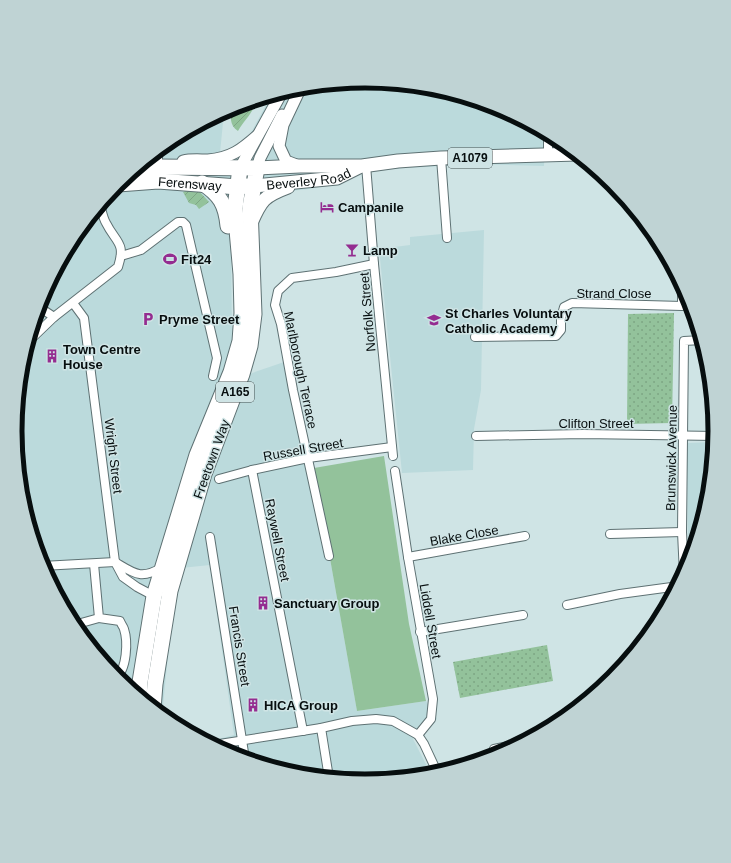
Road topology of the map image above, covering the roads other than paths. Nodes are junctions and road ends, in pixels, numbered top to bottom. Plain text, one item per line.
1 (298, 95) edge
2 (291, 97) edge
3 (278, 100) edge
4 (258, 135) junction
5 (548, 141) edge
6 (568, 154) edge
7 (548, 155) junction
8 (160, 156) edge
9 (441, 158) junction
10 (300, 166) junction
11 (364, 166) junction
12 (163, 167) junction
13 (145, 168) edge
14 (240, 168) junction
15 (256, 168) junction
16 (309, 180) junction
17 (129, 183) edge
18 (202, 183) junction
19 (254, 186) junction
20 (238, 187) junction
21 (102, 211) edge
22 (251, 223) junction
23 (447, 238) dead end
24 (121, 256) junction
25 (374, 264) junction
26 (682, 298) edge
27 (73, 303) junction
28 (44, 310) edge
29 (54, 317) junction
30 (37, 333) edge
31 (475, 337) dead end
32 (696, 340) edge
33 (235, 356) junction
34 (214, 376) dead end
35 (476, 436) dead end
36 (683, 436) junction
37 (709, 436) edge
38 (392, 447) junction
39 (393, 456) dead end
40 (308, 458) junction
41 (252, 470) junction
42 (395, 471) dead end
43 (219, 479) dead end
44 (682, 532) junction
45 (610, 534) dead end
46 (525, 536) dead end
47 (210, 537) dead end
48 (329, 556) dead end
49 (408, 557) junction
50 (115, 562) junction
51 (683, 562) edge
52 (94, 564) junction
53 (49, 566) edge
54 (163, 566) junction
55 (672, 587) edge
56 (154, 596) junction
57 (567, 605) dead end
58 (523, 615) dead end
59 (99, 618) junction
60 (81, 623) edge
61 (420, 632) junction
62 (121, 672) edge
63 (140, 691) edge
64 (154, 702) edge
65 (321, 728) junction
66 (303, 731) junction
67 (418, 735) junction
68 (242, 740) junction
69 (222, 743) edge
70 (500, 748) edge
71 (494, 749) dead end
72 (244, 753) edge
73 (435, 768) edge
74 (328, 773) edge

1 - 10 street
2 - 15 street
3 - 4 street
4 - 12 street
4 - 14 street
5 - 7 street
6 - 7 main road, Beverley Road / A1079
7 - 9 main road, Beverley Road / A1079
8 - 12 street
9 - 11 main road, Beverley Road / A1079
9 - 23 street
10 - 11 main road, Beverley Road
10 - 15 main road, Beverley Road
11 - 16 main road, Beverley Road
11 - 25 street, Norfolk Street
12 - 13 highway, Ferensway
12 - 14 highway, Ferensway
14 - 15 highway, Ferensway
14 - 20 highway, Freetown Way
15 - 19 highway, Freetown Way
16 - 19 main road, Beverley Road
16 - 22 main road
17 - 18 highway, Ferensway
18 - 20 highway, Ferensway
18 - 33 highway
19 - 20 highway, Ferensway
19 - 22 highway, Freetown Way / A165
20 - 33 highway, Freetown Way / A165
21 - 24 street
22 - 64 highway, Freetown Way / A165
24 - 27 street
24 - 34 street
25 - 38 street, Norfolk Street
25 - 40 street, Marlborough Terrace
26 - 31 street, Strand Close
27 - 29 street
27 - 50 street, Wright Street
28 - 29 street
29 - 30 street
32 - 36 street, Brunswick Avenue
33 - 54 highway, Freetown Way / A165
35 - 36 street, Clifton Street
36 - 37 street, Clifton Street
36 - 44 street, Brunswick Avenue
38 - 39 street, Norfolk Street
38 - 40 street, Russell Street
40 - 41 street, Russell Street
40 - 48 street, Marlborough Terrace
41 - 43 street, Russell Street
41 - 66 street, Raywell Street
42 - 49 street, Liddell Street
44 - 45 street
44 - 51 street, Brunswick Avenue
46 - 49 street, Blake Close
47 - 68 street, Francis Street
49 - 61 street, Liddell Street
50 - 52 street
50 - 54 street
50 - 56 street, Wright Street
52 - 53 street
52 - 59 street
54 - 56 highway, Freetown Way / A165
55 - 57 street
56 - 63 highway, Freetown Way / A165
58 - 61 street
59 - 60 street
59 - 62 street
61 - 67 street, Liddell Street
65 - 66 street
65 - 67 street
65 - 74 street
66 - 68 street
67 - 73 street
68 - 69 street
68 - 72 street, Francis Street
70 - 71 street

